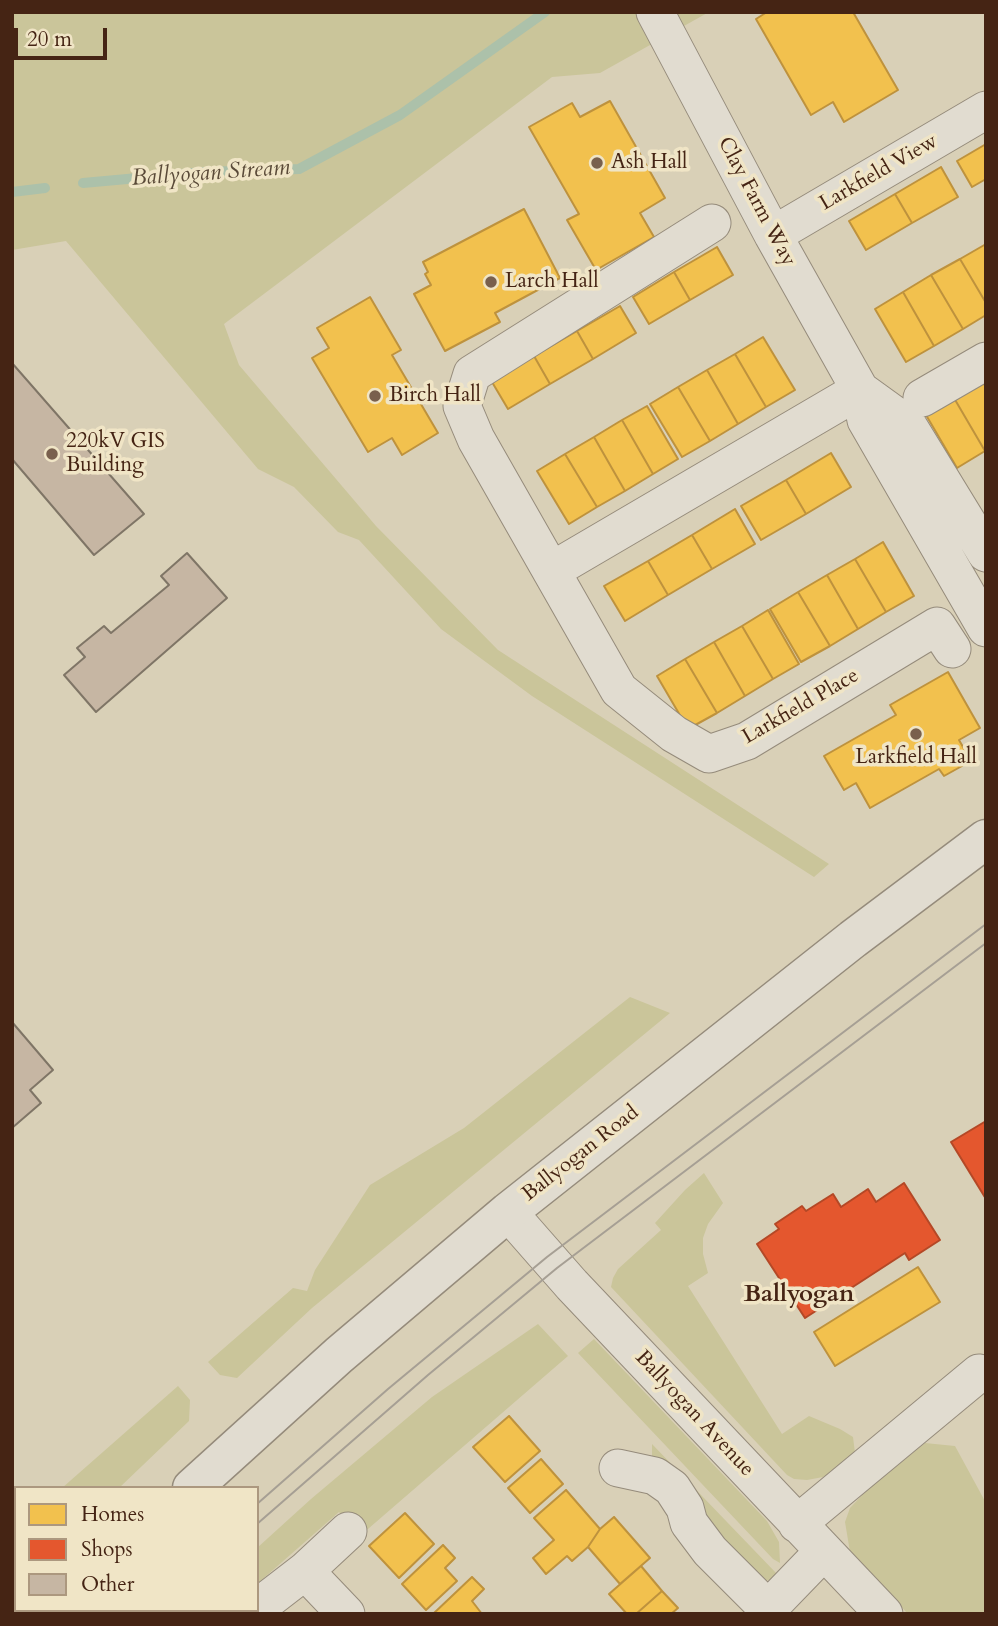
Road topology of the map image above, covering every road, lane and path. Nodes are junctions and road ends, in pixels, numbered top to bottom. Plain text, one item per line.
1 (655, 12) edge
2 (986, 110) edge
3 (712, 223) dead end
4 (773, 235) junction
5 (986, 361) edge
6 (860, 390) junction
7 (922, 398) dead end
8 (986, 553) edge
9 (551, 570) junction
10 (986, 628) edge
11 (952, 649) dead end
12 (986, 839) edge
13 (508, 1212) junction
14 (979, 1373) dead end
15 (618, 1468) dead end
16 (194, 1486) edge
17 (797, 1524) junction
18 (348, 1531) dead end
19 (823, 1552) junction
20 (305, 1571) junction
21 (259, 1607) edge
22 (765, 1611) edge
23 (346, 1614) edge
24 (884, 1614) edge

1 - 4 street, Clay Farm Way
2 - 4 street, Larkfield View
3 - 9 street, Larkfield Place
4 - 6 street, Clay Farm Way
5 - 7 street
6 - 8 street, Clay Farm Way
6 - 9 street
6 - 10 street, Clay Farm Way
9 - 11 street, Larkfield Place
12 - 13 street, Ballyogan Road
13 - 16 street, Ballyogan Road
13 - 17 street, Ballyogan Avenue
14 - 17 street
15 - 22 street
17 - 19 street, Ballyogan Avenue
18 - 20 street
19 - 22 street
19 - 24 street, Ballyogan Avenue
20 - 21 street
20 - 23 street

